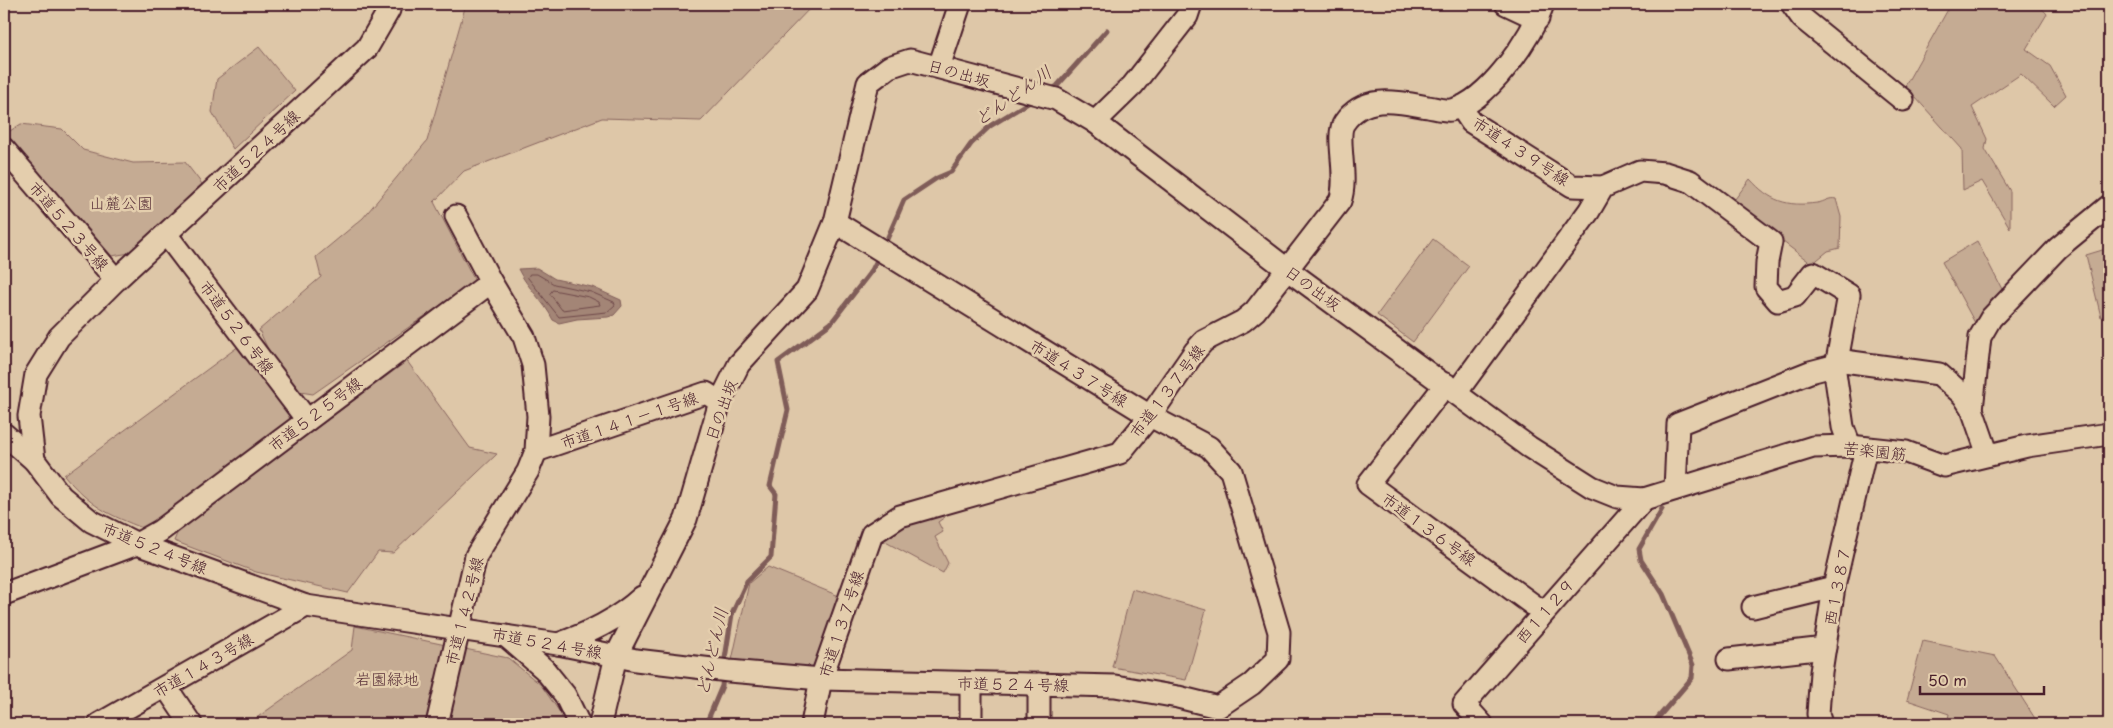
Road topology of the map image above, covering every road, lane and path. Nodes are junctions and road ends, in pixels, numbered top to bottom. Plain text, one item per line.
1 (390, 4) edge
2 (960, 4) edge
3 (1191, 4) edge
4 (1506, 4) edge
5 (1792, 4) edge
6 (1540, 11) edge
7 (939, 67) junction
8 (1903, 100) dead end
9 (1461, 107) junction
10 (1095, 122) junction
11 (4, 149) edge
12 (1603, 186) junction
13 (2109, 206) edge
14 (456, 216) dead end
15 (834, 222) junction
16 (166, 234) junction
17 (1288, 270) junction
18 (116, 280) junction
19 (491, 282) junction
20 (1837, 362) junction
21 (1451, 389) junction
22 (720, 402) junction
23 (1972, 409) junction
24 (1150, 416) junction
25 (307, 420) junction
26 (4, 434) edge
27 (2109, 434) edge
28 (1858, 447) junction
29 (536, 451) junction
30 (1988, 455) junction
31 (34, 460) junction
32 (1675, 489) junction
33 (1644, 499) junction
34 (137, 544) junction
35 (1834, 587) junction
36 (648, 592) junction
37 (4, 594) edge
38 (306, 606) junction
39 (1753, 607) dead end
40 (1543, 612) junction
41 (459, 628) junction
42 (506, 636) junction
43 (558, 644) junction
44 (1825, 648) junction
45 (616, 656) junction
46 (1730, 658) dead end
47 (1278, 659) joint
48 (822, 679) junction
49 (971, 683) junction
50 (1039, 684) junction
51 (166, 687) junction
52 (99, 724) edge
53 (191, 724) edge
54 (437, 724) edge
55 (579, 724) edge
56 (600, 724) edge
57 (812, 724) edge
58 (971, 724) edge
59 (1039, 724) edge
60 (1482, 724) edge
61 (1821, 724) edge

1 - 16 street, 市道５２４号線
2 - 7 street
3 - 10 street
4 - 6 street
5 - 8 street
6 - 9 street
7 - 10 street, 日の出坂
7 - 15 street, 日の出坂
9 - 12 street, 市道４３９号線
9 - 17 street, 市道１３７号線
10 - 17 street, 日の出坂
11 - 18 street, 市道５２３号線
12 - 20 street, 市道４３９号線
12 - 21 street, 市道１３６号線
13 - 23 street
14 - 19 street, 市道１４２号線
15 - 22 street, 日の出坂
15 - 24 street, 市道４３７号線
16 - 18 street, 市道５２４号線
16 - 25 street, 市道５２６号線
17 - 21 street, 日の出坂
17 - 24 street, 市道１３７号線
18 - 31 street, 市道５２４号線
19 - 25 street, 市道５２５号線
19 - 29 street, 市道１４２号線
20 - 23 street
20 - 28 street
20 - 32 street
21 - 33 street, 日の出坂
21 - 40 street, 市道１３６号線
22 - 29 street, 市道１４１－１号線
22 - 36 street, 日の出坂
23 - 30 street
24 - 47 street, 市道４３７号線
24 - 48 street, 市道１３７号線
25 - 34 street, 市道５２５号線
26 - 31 street
27 - 30 street, 苦楽園筋
28 - 30 street, 苦楽園筋
28 - 32 street, 苦楽園筋
28 - 35 street, 西１３８７
29 - 41 street, 市道１４２号線
31 - 34 street, 市道５２４号線
32 - 33 street, 苦楽園筋
33 - 40 street, 西１１２９
34 - 37 street, 市道５２５号線
34 - 38 street, 市道５２４号線
35 - 39 street
35 - 44 street, 西１３８７
36 - 43 street
36 - 45 street, 日の出坂
38 - 41 street, 市道５２４号線
38 - 51 street, 市道１４３号線
40 - 60 street, 西１１２９
41 - 42 street, 市道５２４号線
41 - 54 street, 市道１４２号線
42 - 43 street, 市道５２４号線
42 - 55 street
43 - 45 street, 市道５２４号線
44 - 46 street
44 - 61 street, 西１３８７
45 - 48 street, 市道５２４号線
45 - 56 street, 日の出坂
47 - 50 street, 市道５２４号線
48 - 49 street, 市道５２４号線
48 - 57 street, 市道１３７号線
49 - 50 street, 市道５２４号線
49 - 58 street
50 - 59 street
51 - 52 street, 市道１４３号線
51 - 53 street

